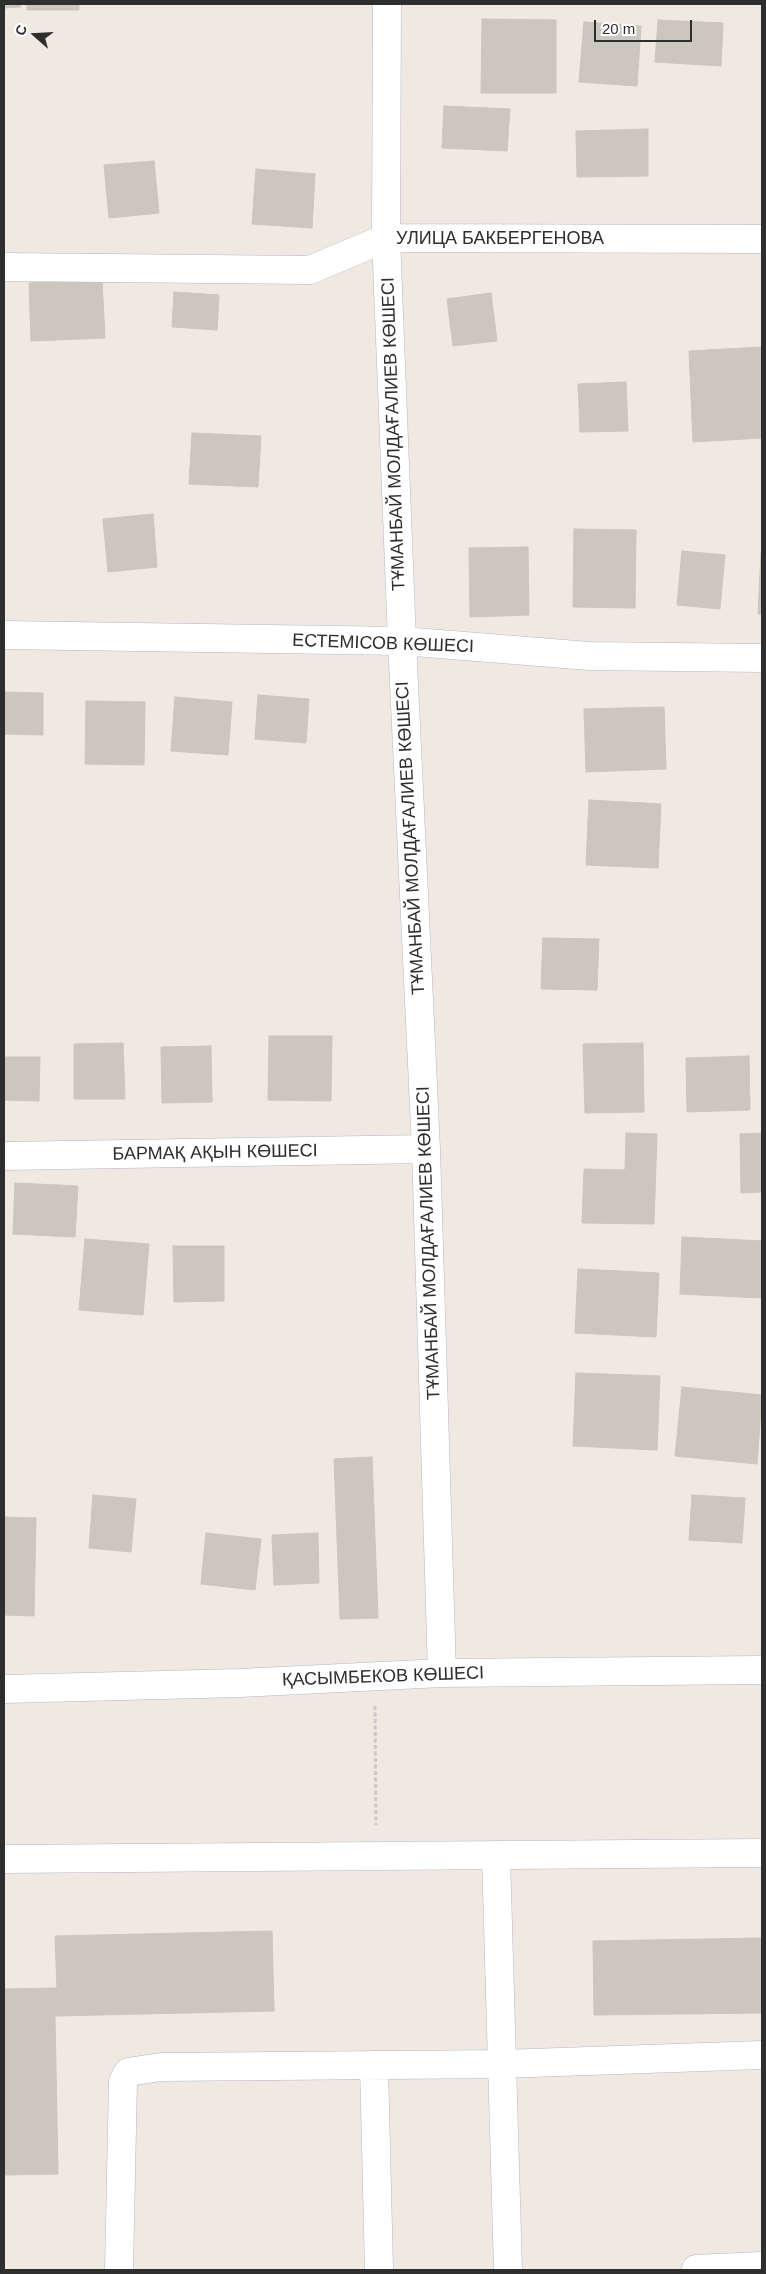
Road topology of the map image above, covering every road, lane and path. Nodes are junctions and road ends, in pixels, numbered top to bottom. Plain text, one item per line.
1 (387, 4) edge
2 (386, 238) junction
3 (762, 240) edge
4 (4, 267) edge
5 (4, 636) edge
6 (402, 642) junction
7 (762, 658) edge
8 (426, 1149) junction
9 (4, 1156) edge
10 (762, 1670) edge
11 (442, 1673) junction
12 (374, 1675) junction
13 (4, 1688) edge
14 (762, 1853) edge
15 (496, 1855) junction
16 (377, 1856) junction
17 (4, 1858) edge
18 (762, 2055) edge
19 (502, 2064) junction
20 (374, 2065) junction
21 (762, 2266) edge
22 (696, 2269) dead end
23 (119, 2270) edge
24 (379, 2270) edge
25 (508, 2270) edge

1 - 2 street, ТҰМАНБАЙ МОЛДАҒАЛИЕВ КӨШЕСІ
2 - 3 street, УЛИЦА БАКБЕРГЕНОВА
2 - 4 street, УЛИЦА БАКБЕРГЕНОВА
2 - 6 street, ТҰМАНБАЙ МОЛДАҒАЛИЕВ КӨШЕСІ
5 - 6 street, ЕСТЕМІСОВ КӨШЕСІ
6 - 7 street, ЕСТЕМІСОВ КӨШЕСІ
6 - 8 street, ТҰМАНБАЙ МОЛДАҒАЛИЕВ КӨШЕСІ
8 - 9 street, БАРМАҚ АҚЫН КӨШЕСІ
8 - 11 street, ТҰМАНБАЙ МОЛДАҒАЛИЕВ КӨШЕСІ
10 - 11 street, ҚАСЫМБЕКОВ КӨШЕСІ
11 - 12 street, ҚАСЫМБЕКОВ КӨШЕСІ
12 - 13 street, ҚАСЫМБЕКОВ КӨШЕСІ
12 - 16 path
14 - 15 street
15 - 16 street
15 - 19 street
16 - 17 street
18 - 19 street
19 - 20 street
19 - 25 street
20 - 23 street
20 - 24 street
21 - 22 street

